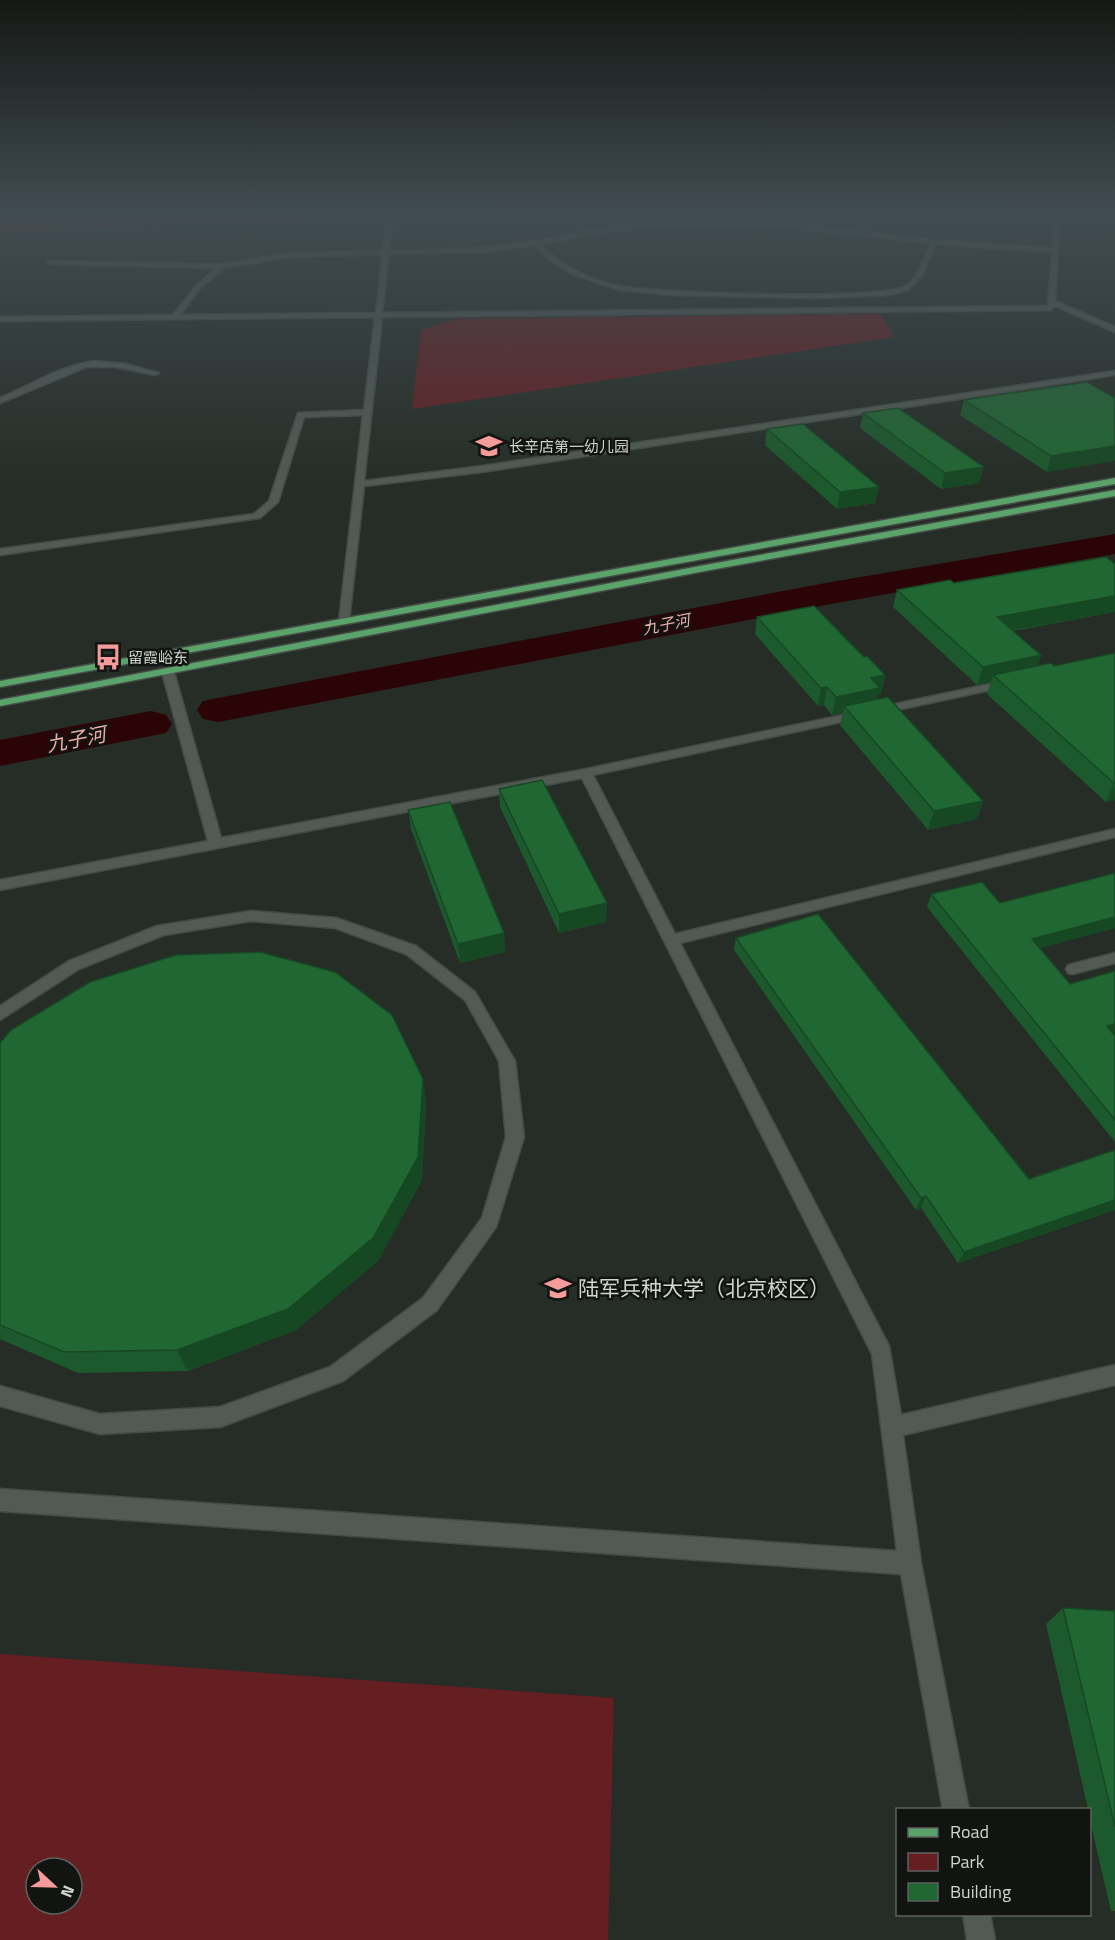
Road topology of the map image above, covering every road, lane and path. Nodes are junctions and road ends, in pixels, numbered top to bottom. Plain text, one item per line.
1 (184, 306) edge
2 (379, 306) edge
3 (1051, 306) edge
4 (1060, 306) edge
5 (378, 315) junction
6 (176, 316) junction
7 (0, 319) edge
8 (1115, 330) edge
9 (154, 373) dead end
10 (1115, 373) edge
11 (0, 401) edge
12 (367, 412) junction
13 (1115, 481) edge
14 (359, 484) junction
15 (1115, 494) edge
16 (0, 552) edge
17 (344, 621) junction
18 (168, 672) junction
19 (1023, 681) edge
20 (0, 684) edge
21 (0, 703) edge
22 (586, 773) junction
23 (1115, 833) edge
24 (216, 844) junction
25 (0, 885) edge
26 (671, 940) junction
27 (1115, 958) edge
28 (1073, 969) dead end
29 (0, 1014) edge
30 (1115, 1375) edge
31 (0, 1396) edge
32 (892, 1427) junction
33 (0, 1500) edge
34 (910, 1563) junction
35 (956, 1808) edge
36 (976, 1916) edge
37 (981, 1940) edge

1 - 6 street
2 - 5 street
3 - 5 street
4 - 8 street
5 - 6 street
5 - 12 street
6 - 7 street
9 - 11 street
10 - 14 street
12 - 14 street
12 - 16 street
13 - 17 main road
14 - 17 street
15 - 18 main road
17 - 20 main road
18 - 21 main road
18 - 24 street
19 - 22 street
22 - 24 street
22 - 26 street
23 - 26 street
24 - 25 street
26 - 32 street
27 - 28 street
29 - 31 street
30 - 32 street
32 - 34 street
33 - 34 street
34 - 35 street
36 - 37 street

